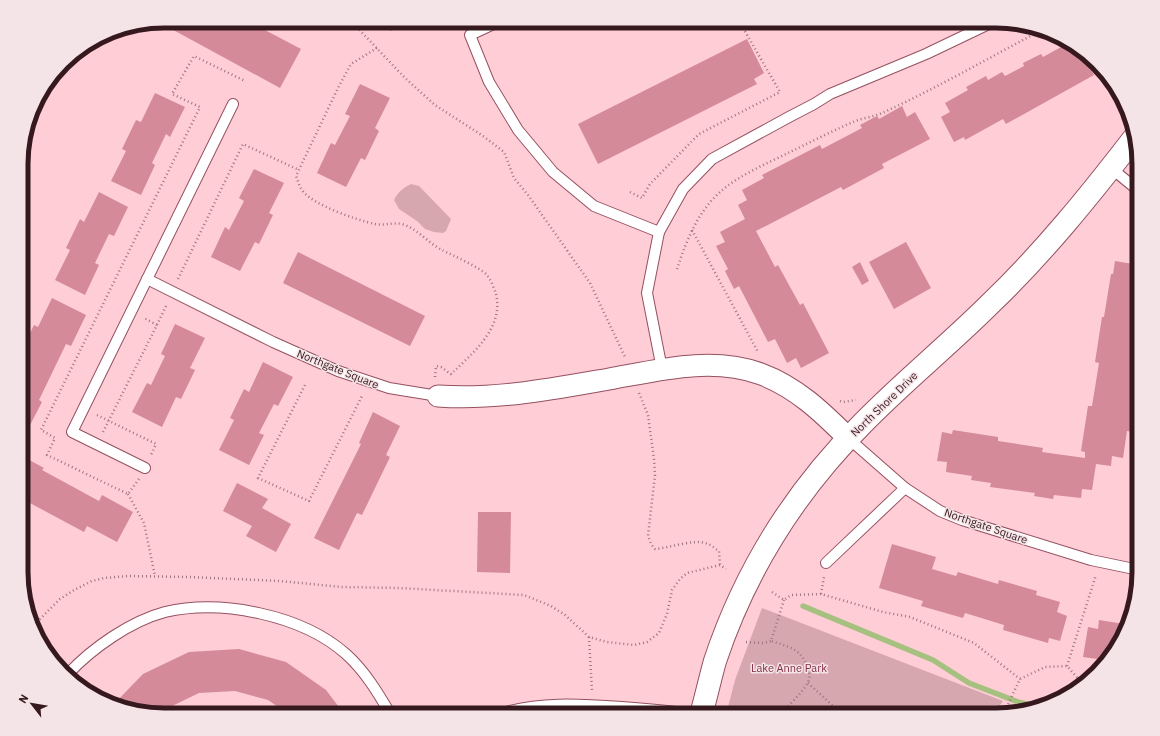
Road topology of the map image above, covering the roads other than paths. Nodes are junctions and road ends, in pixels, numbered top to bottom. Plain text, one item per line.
1 (485, 28) edge
2 (980, 28) edge
3 (233, 104) dead end
4 (1130, 143) edge
5 (1110, 168) junction
6 (1132, 185) edge
7 (659, 232) junction
8 (147, 279) junction
9 (662, 369) junction
10 (436, 390) joint
11 (848, 438) junction
12 (145, 468) road end
13 (905, 488) junction
14 (826, 563) dead end
15 (1132, 569) edge
16 (71, 671) edge
17 (386, 708) edge
18 (521, 708) edge
19 (638, 708) edge
20 (703, 708) edge

1 - 7 lane
2 - 7 lane
3 - 8 lane
4 - 5 street, North Shore Drive
5 - 6 lane
5 - 11 street, North Shore Drive
7 - 9 lane
8 - 10 lane, Northgate Square
8 - 12 lane
9 - 10 street, Northgate Square
9 - 11 street, Northgate Square
11 - 13 lane, Northgate Square
11 - 20 street, North Shore Drive
13 - 14 lane
13 - 15 lane, Northgate Square
16 - 17 lane
18 - 19 lane

